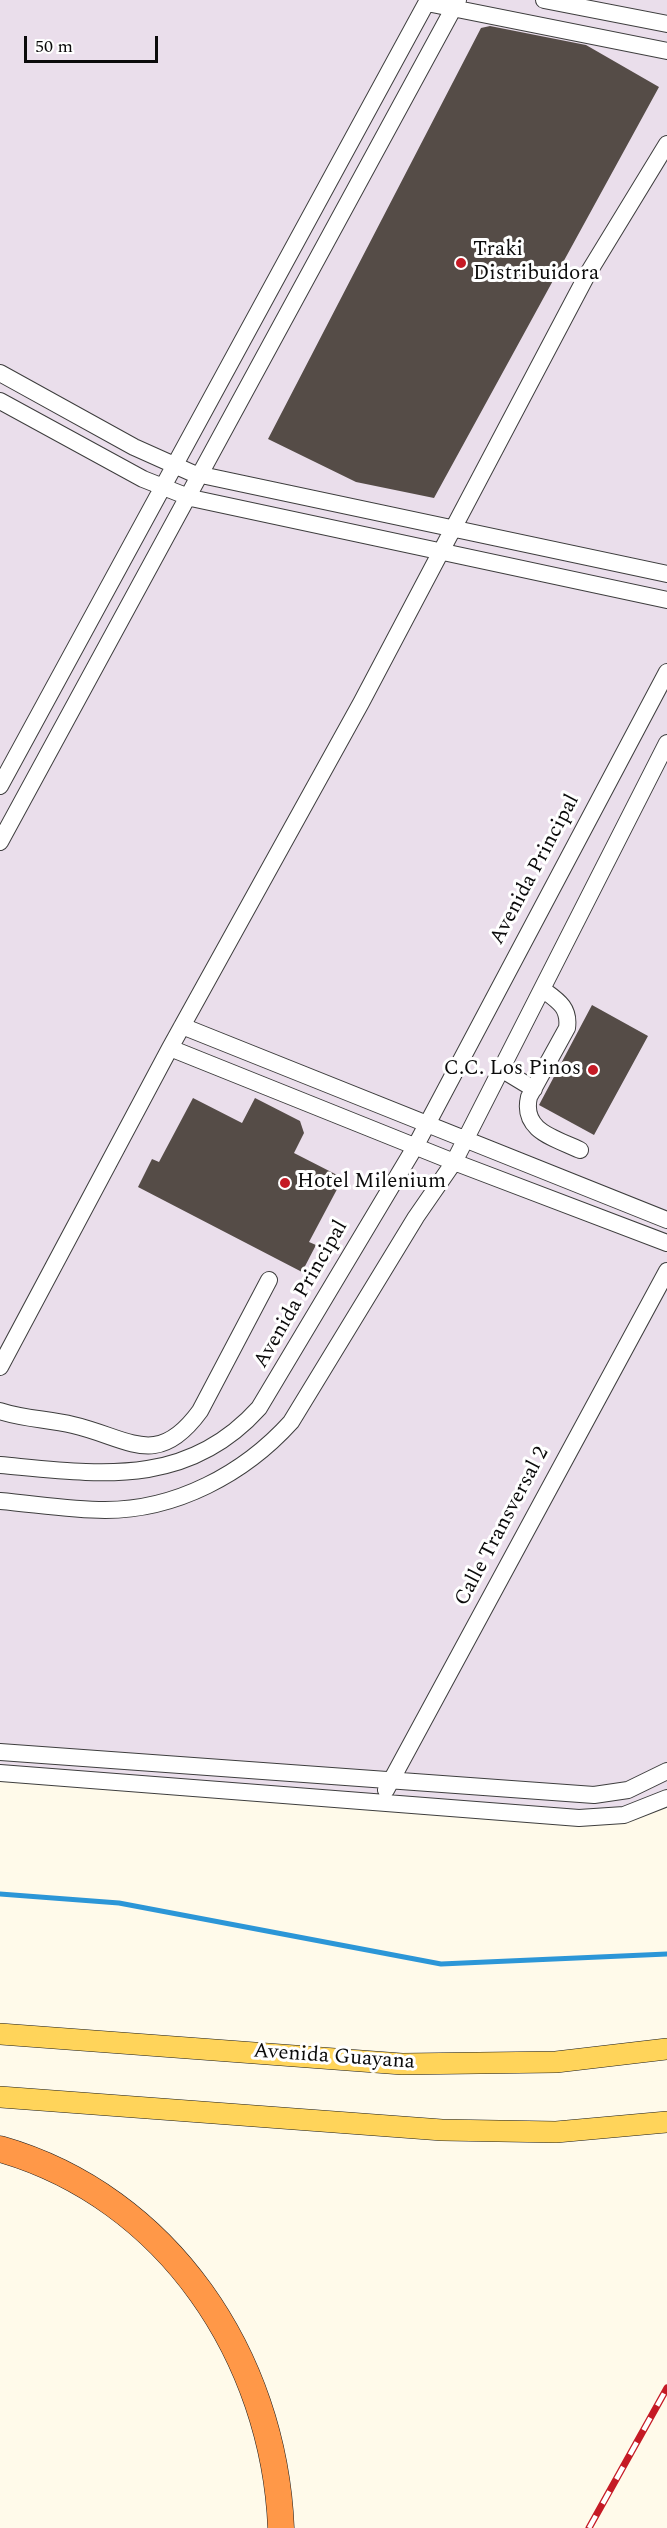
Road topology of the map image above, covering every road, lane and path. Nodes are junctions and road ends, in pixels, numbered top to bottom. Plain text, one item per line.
1 (544, 0) edge
2 (427, 1) edge
3 (456, 4) edge
4 (667, 24) edge
5 (667, 51) edge
6 (667, 144) edge
7 (0, 373) edge
8 (0, 401) edge
9 (174, 467) junction
10 (198, 475) junction
11 (163, 487) junction
12 (187, 496) junction
13 (453, 528) junction
14 (441, 552) junction
15 (667, 574) edge
16 (667, 600) edge
17 (667, 672) edge
18 (667, 743) edge
19 (0, 786) edge
20 (0, 842) edge
21 (542, 989) junction
22 (182, 1026) junction
23 (170, 1048) junction
24 (501, 1069) junction
25 (534, 1089) junction
26 (428, 1125) junction
27 (463, 1140) junction
28 (415, 1147) junction
29 (580, 1150) dead end
30 (454, 1162) junction
31 (667, 1220) edge
32 (667, 1243) edge
33 (667, 1271) edge
34 (269, 1280) dead end
35 (0, 1367) edge
36 (0, 1411) edge
37 (0, 1465) edge
38 (0, 1501) edge
39 (0, 1752) edge
40 (667, 1771) edge
41 (0, 1773) edge
42 (390, 1781) junction
43 (667, 1798) edge
44 (379, 1804) junction
45 (0, 2034) edge
46 (667, 2049) edge
47 (0, 2097) edge
48 (667, 2122) edge
49 (0, 2149) edge
50 (281, 2528) edge

1 - 4 street
2 - 3 street
2 - 9 street
3 - 5 street
3 - 10 street
6 - 13 street
7 - 9 street
8 - 11 street
9 - 10 street
9 - 11 street
10 - 12 street
10 - 13 street
11 - 12 street
11 - 19 street
12 - 14 street
12 - 20 street
13 - 14 street
13 - 15 street
14 - 16 street
14 - 22 street
17 - 26 street, Avenida Principal
18 - 21 street
21 - 24 street
21 - 25 street
22 - 23 street
22 - 26 street
23 - 28 street
23 - 35 street
24 - 25 street
24 - 27 street
25 - 29 street
26 - 27 street
26 - 28 street, Avenida Principal
27 - 30 street
27 - 31 street
28 - 30 street
28 - 37 street, Avenida Principal
30 - 32 street
30 - 38 street
33 - 42 street, Calle Transversal 2
34 - 36 street
39 - 42 street
40 - 42 street
41 - 44 street
42 - 44 street, Calle Transversal 2
43 - 44 street
45 - 46 main road, Avenida Guayana
47 - 48 main road
49 - 50 highway

